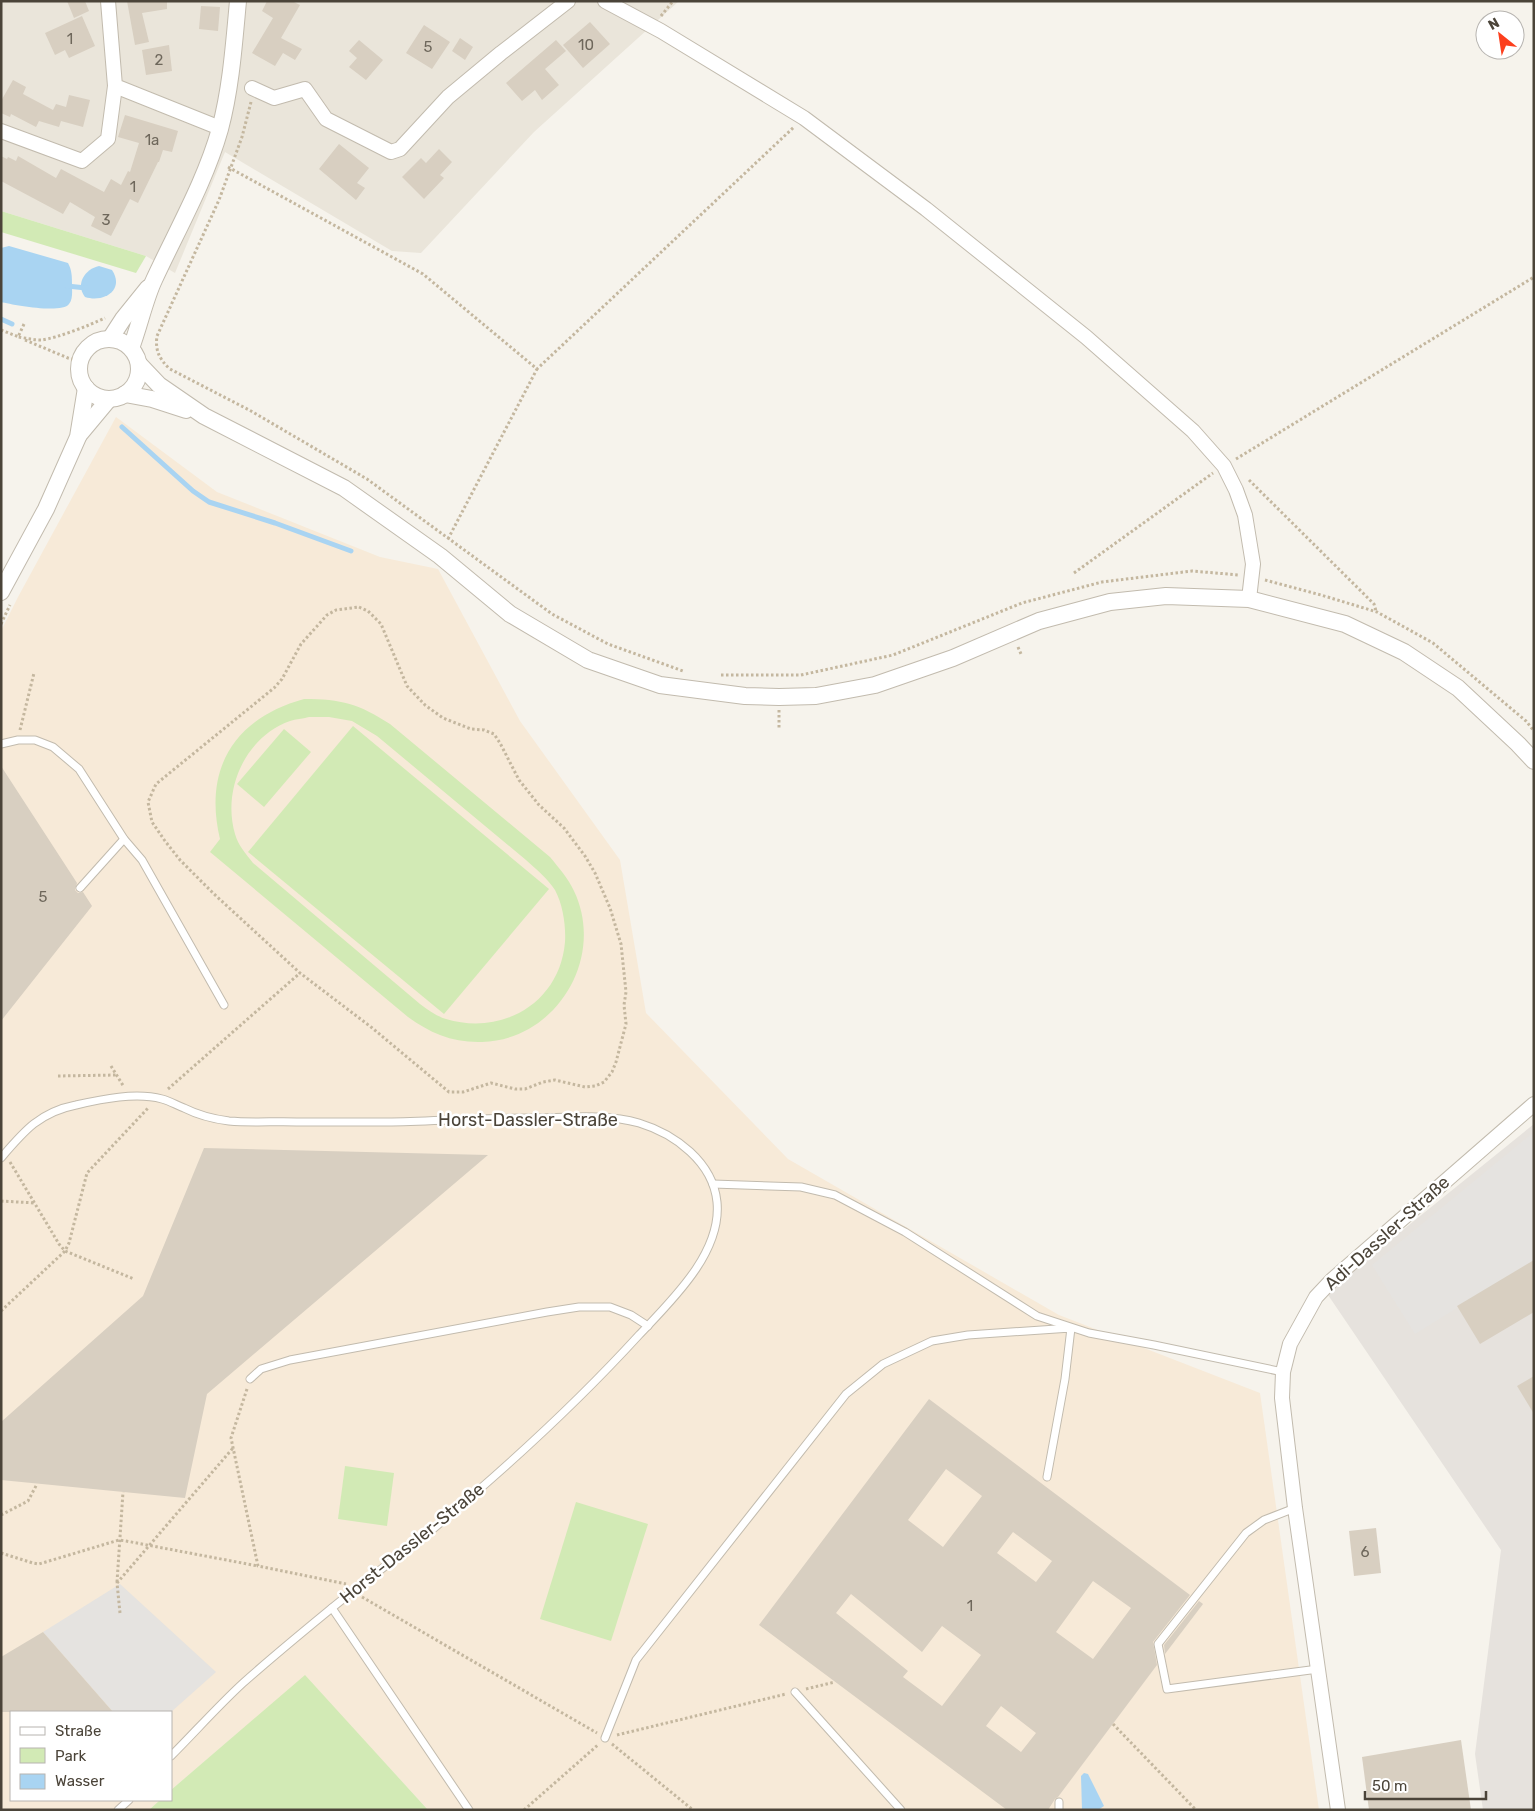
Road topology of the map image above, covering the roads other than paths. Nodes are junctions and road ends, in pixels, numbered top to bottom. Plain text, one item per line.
1 (108, 1) edge
2 (238, 1) edge
3 (568, 1) edge
4 (605, 1) edge
5 (115, 86) junction
6 (252, 88) road end
7 (220, 128) junction
8 (1, 131) edge
9 (153, 282) junction
10 (110, 339) junction
11 (131, 348) junction
12 (139, 364) junction
13 (86, 388) junction
14 (117, 396) junction
15 (204, 416) junction
16 (78, 437) junction
17 (7, 596) edge
18 (1249, 599) junction
19 (1, 744) edge
20 (1534, 762) edge
21 (124, 839) junction
22 (80, 888) dead end
23 (224, 1005) dead end
24 (1534, 1104) edge
25 (3, 1156) edge
26 (712, 1184) junction
27 (648, 1326) junction
28 (1071, 1328) junction
29 (1283, 1372) junction
30 (250, 1379) road end
31 (1047, 1477) dead end
32 (1295, 1508) junction
33 (332, 1608) junction
34 (1318, 1670) junction
35 (795, 1692) road end
36 (605, 1738) road end
37 (172, 1755) edge
38 (128, 1801) edge
39 (118, 1810) edge
40 (469, 1810) edge
41 (901, 1810) edge
42 (1338, 1810) edge

1 - 5 street
2 - 7 street
3 - 6 street
4 - 18 street
5 - 7 street
5 - 8 street
7 - 9 street
9 - 10 street
9 - 11 street
10 - 11 street
10 - 13 street
11 - 12 street
12 - 14 street
12 - 15 street
13 - 14 street
13 - 16 street
14 - 15 street
14 - 16 street
15 - 18 street
16 - 17 street
18 - 20 street
19 - 21 lane
21 - 22 lane
21 - 23 lane
24 - 29 street, Adi-Dassler-Straße
25 - 26 lane, Horst-Dassler-Straße
26 - 27 lane, Horst-Dassler-Straße
26 - 28 lane
27 - 30 lane
27 - 33 lane, Horst-Dassler-Straße
28 - 29 lane
28 - 31 lane
28 - 36 lane
29 - 32 street, Adi-Dassler-Straße
32 - 34 street, Adi-Dassler-Straße
32 - 34 lane
33 - 37 lane, Horst-Dassler-Straße
33 - 40 lane
34 - 42 street, Adi-Dassler-Straße
35 - 41 lane
38 - 39 lane

